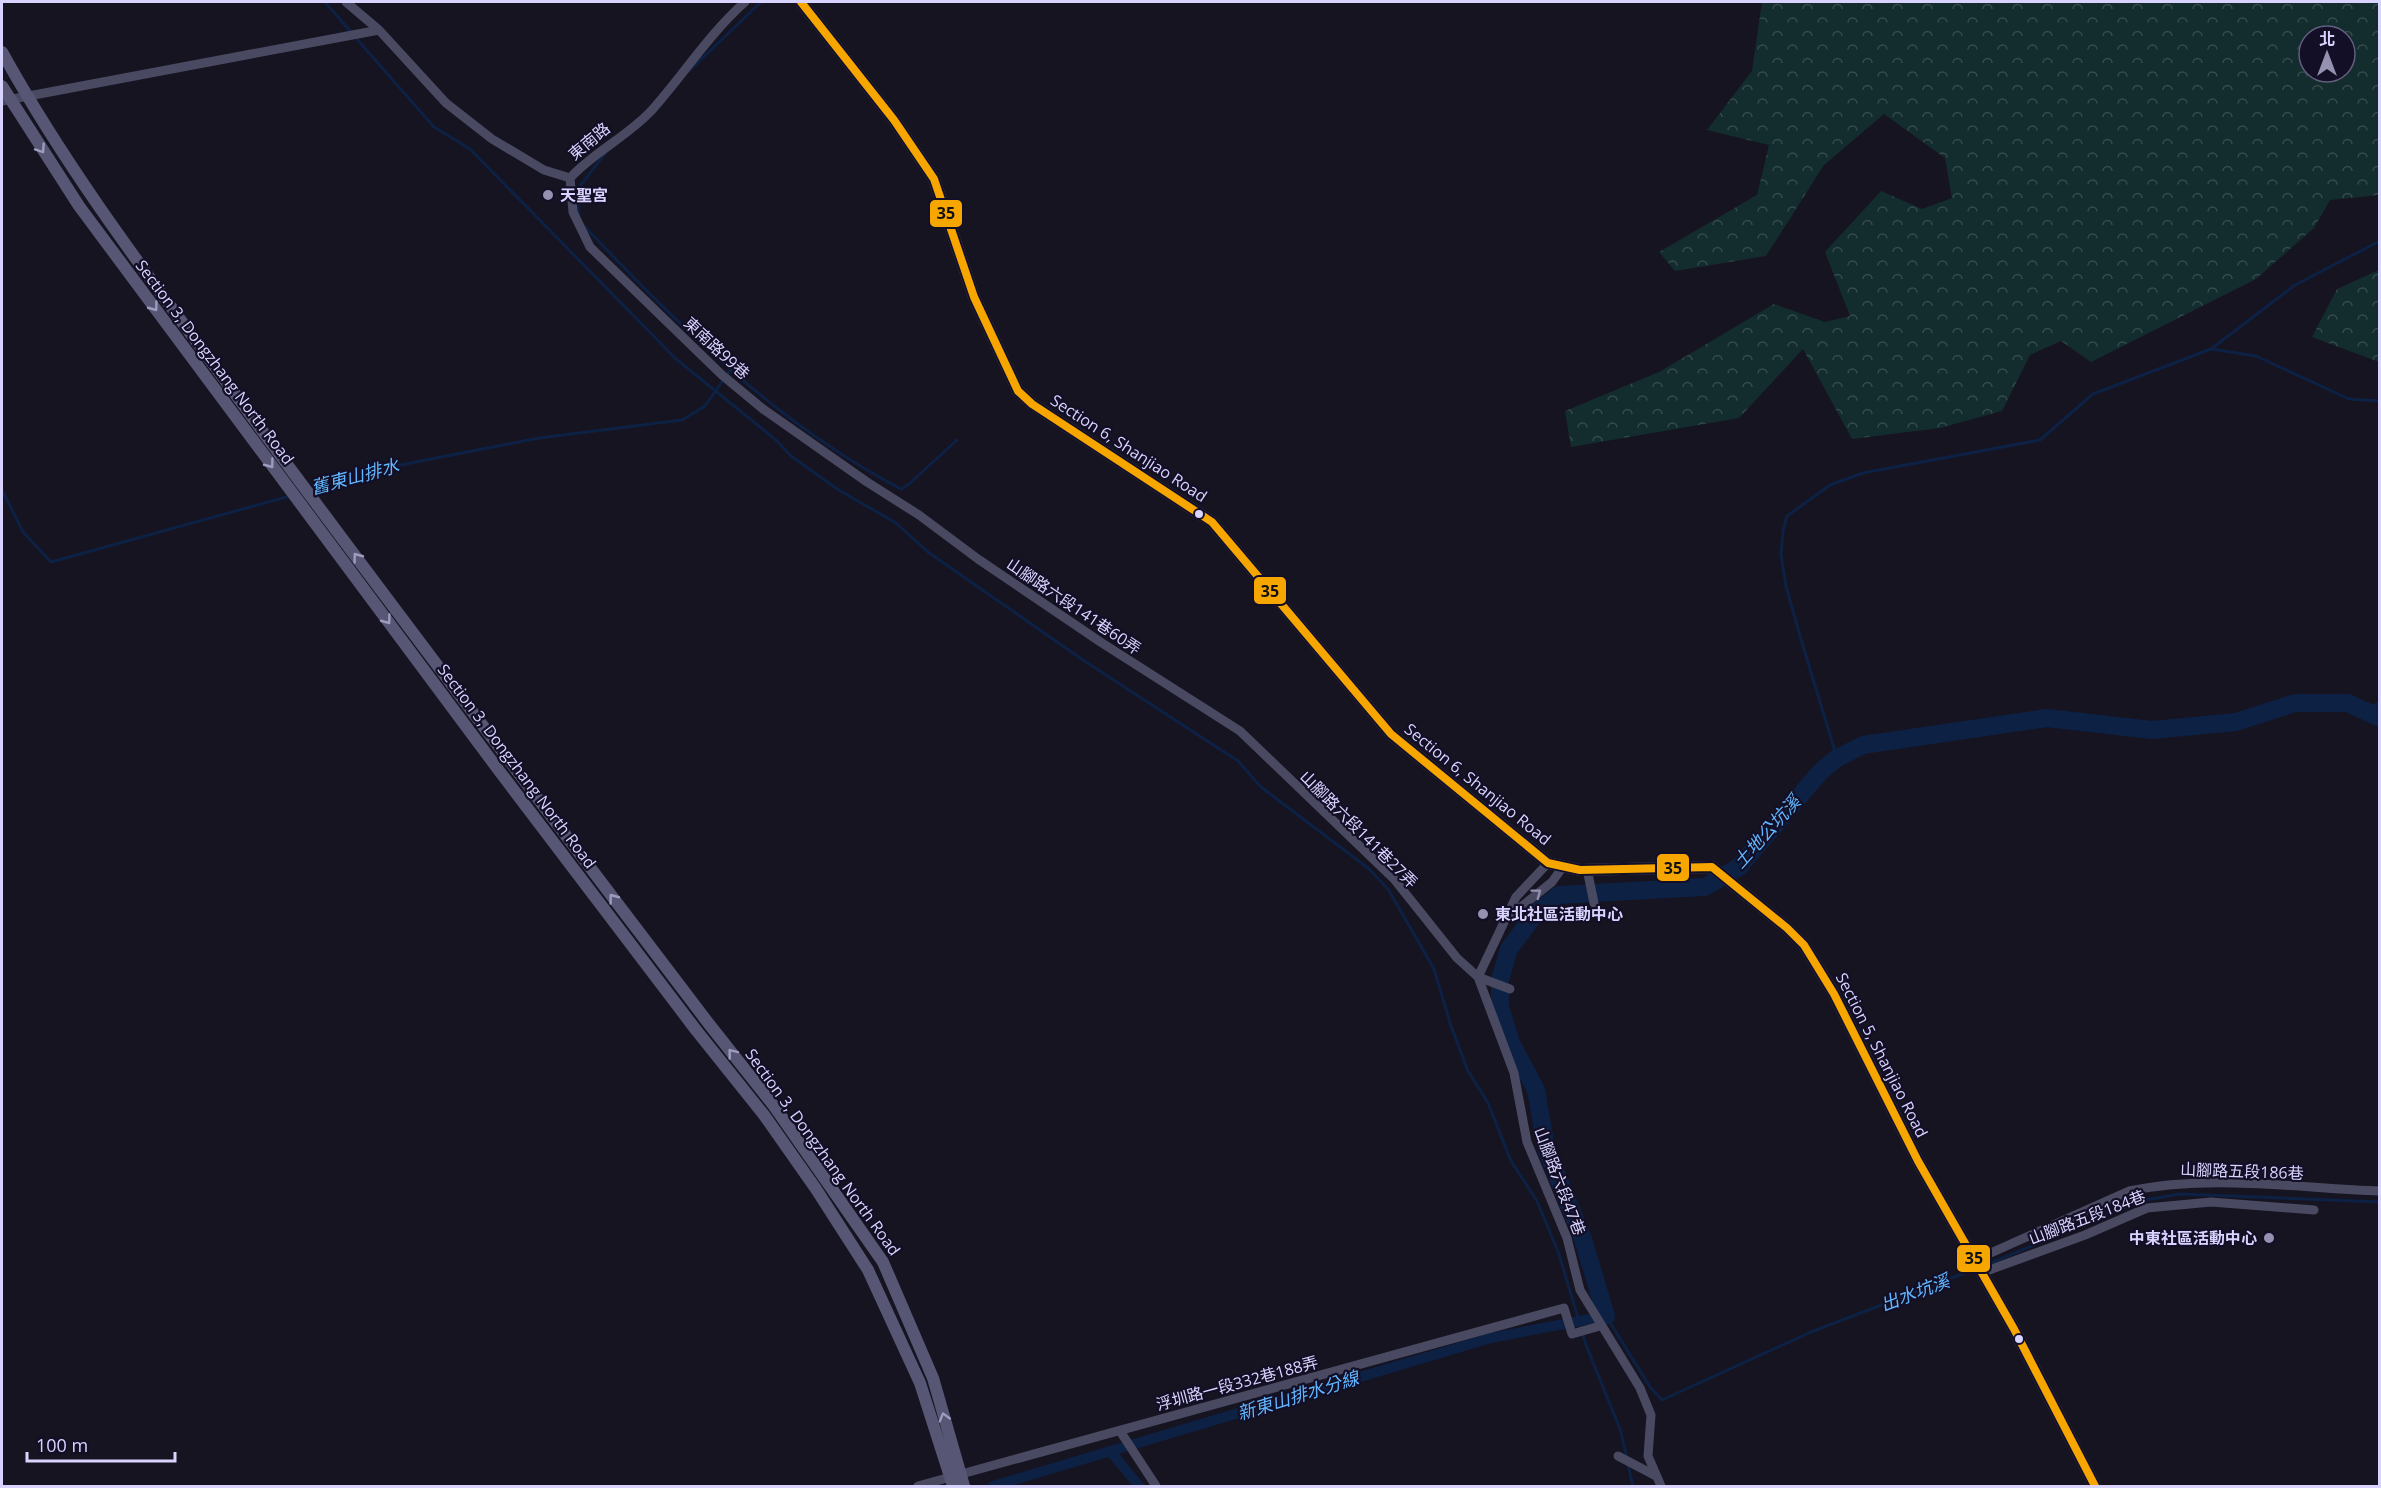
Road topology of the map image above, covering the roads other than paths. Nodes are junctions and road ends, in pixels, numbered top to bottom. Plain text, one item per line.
1 (346, 2) edge
2 (745, 2) edge
3 (801, 2) edge
4 (379, 30) junction
5 (2, 52) edge
6 (2, 87) edge
7 (26, 96) junction
8 (5, 100) edge
9 (570, 178) junction
10 (896, 499) joint
11 (1240, 731) joint
12 (1548, 863) junction
13 (1712, 867) joint
14 (1563, 868) junction
15 (1587, 870) junction
16 (1594, 903) dead end
17 (1509, 916) junction
18 (1478, 977) junction
19 (1510, 989) dead end
20 (2379, 1191) edge
21 (2314, 1210) dead end
22 (1975, 1260) junction
23 (1982, 1273) junction
24 (1600, 1326) junction
25 (1120, 1431) junction
26 (1618, 1456) dead end
27 (1656, 1476) junction
28 (955, 1479) edge
29 (918, 1486) edge
30 (964, 1486) edge
31 (1156, 1486) edge
32 (1660, 1486) edge
33 (2095, 1486) edge

1 - 4 street, 東南路
2 - 9 street, 東南路
3 - 12 street, Section 6, Shanjiao Road
4 - 7 street
4 - 9 street, 東南路
5 - 7 street, Section 3, Dongzhang North Road
6 - 8 street, Section 3, Dongzhang North Road
7 - 8 street
28 -> 7 street, Section 3, Dongzhang North Road
8 -> 28 street, Section 3, Dongzhang North Road
9 - 10 street, 東南路99巷
10 - 11 street, 山腳路六段141巷60弄
11 - 18 street, 山腳路六段141巷27弄
12 - 14 street, Section 6, Shanjiao Road
12 - 17 street
13 - 15 street, Section 6, Shanjiao Road
13 - 22 street, Section 5, Shanjiao Road
14 - 15 street, Section 6, Shanjiao Road
17 -> 14 street
15 - 16 street
17 - 18 street
18 - 19 street
18 - 24 street, 山腳路六段47巷
20 - 22 street, 山腳路五段186巷
21 - 23 street, 山腳路五段184巷
22 - 23 street, Section 5, Shanjiao Road
23 - 33 street
24 - 25 street, 浮圳路一段332巷188弄
24 - 27 street, 山腳路六段47巷
25 - 28 street, 浮圳路一段332巷188弄
25 - 31 street
26 - 27 street
27 - 32 street, 山腳路六段47巷
28 - 29 street, 浮圳路一段332巷188弄
28 - 30 street

